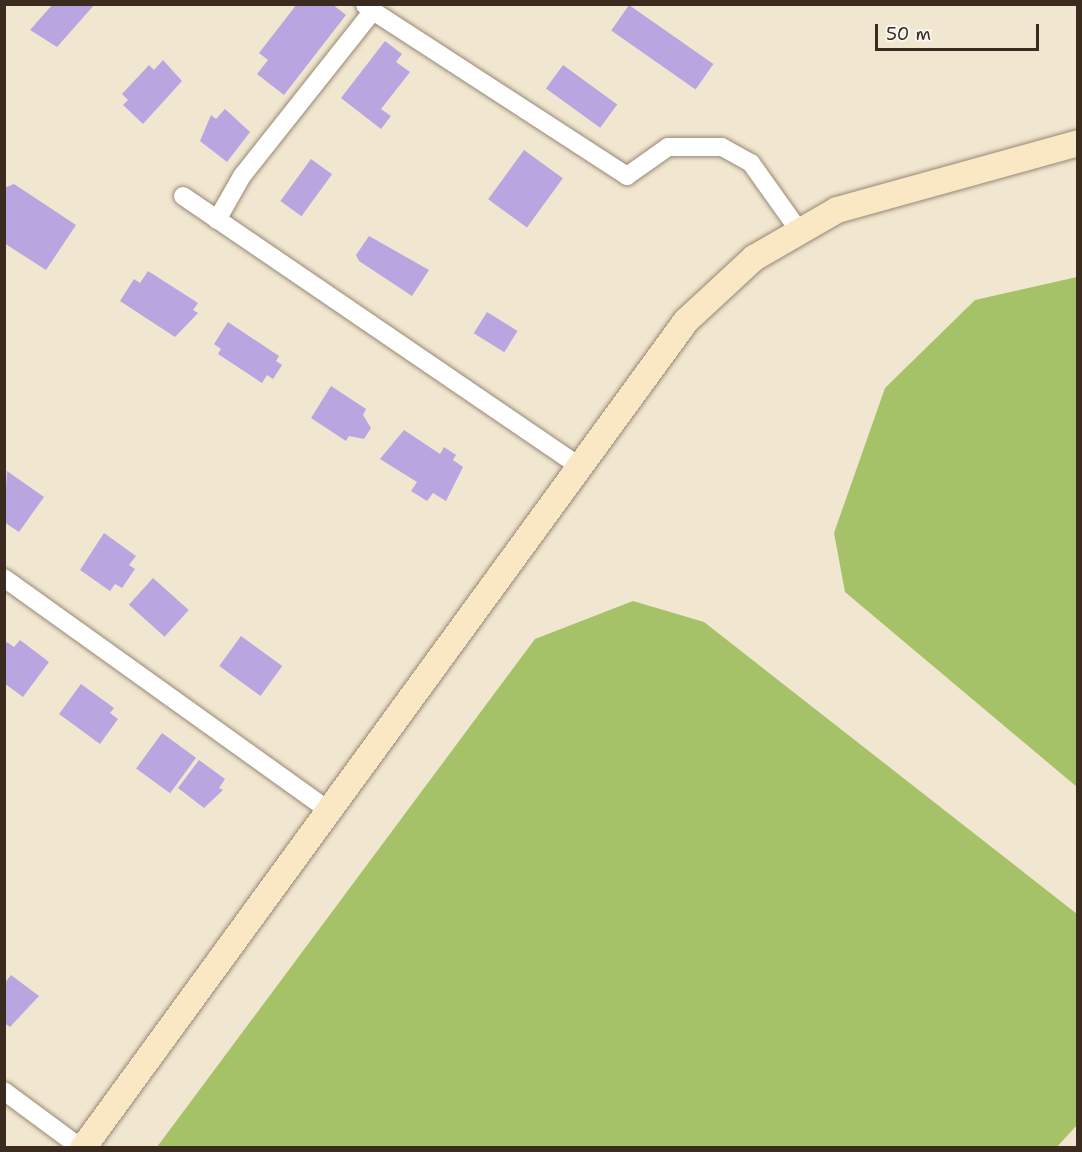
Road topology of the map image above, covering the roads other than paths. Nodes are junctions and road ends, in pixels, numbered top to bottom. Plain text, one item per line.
1 (368, 8) edge
2 (1077, 142) edge
3 (183, 196) dead end
4 (217, 220) junction
5 (800, 232) junction
6 (577, 465) junction
7 (4, 578) edge
8 (327, 809) junction
9 (4, 1091) edge
10 (82, 1148) edge

1 - 4 street
1 - 5 street
2 - 5 street
3 - 4 street
4 - 6 street
5 - 6 street
6 - 8 street
7 - 8 street
8 - 10 street
9 - 10 street

